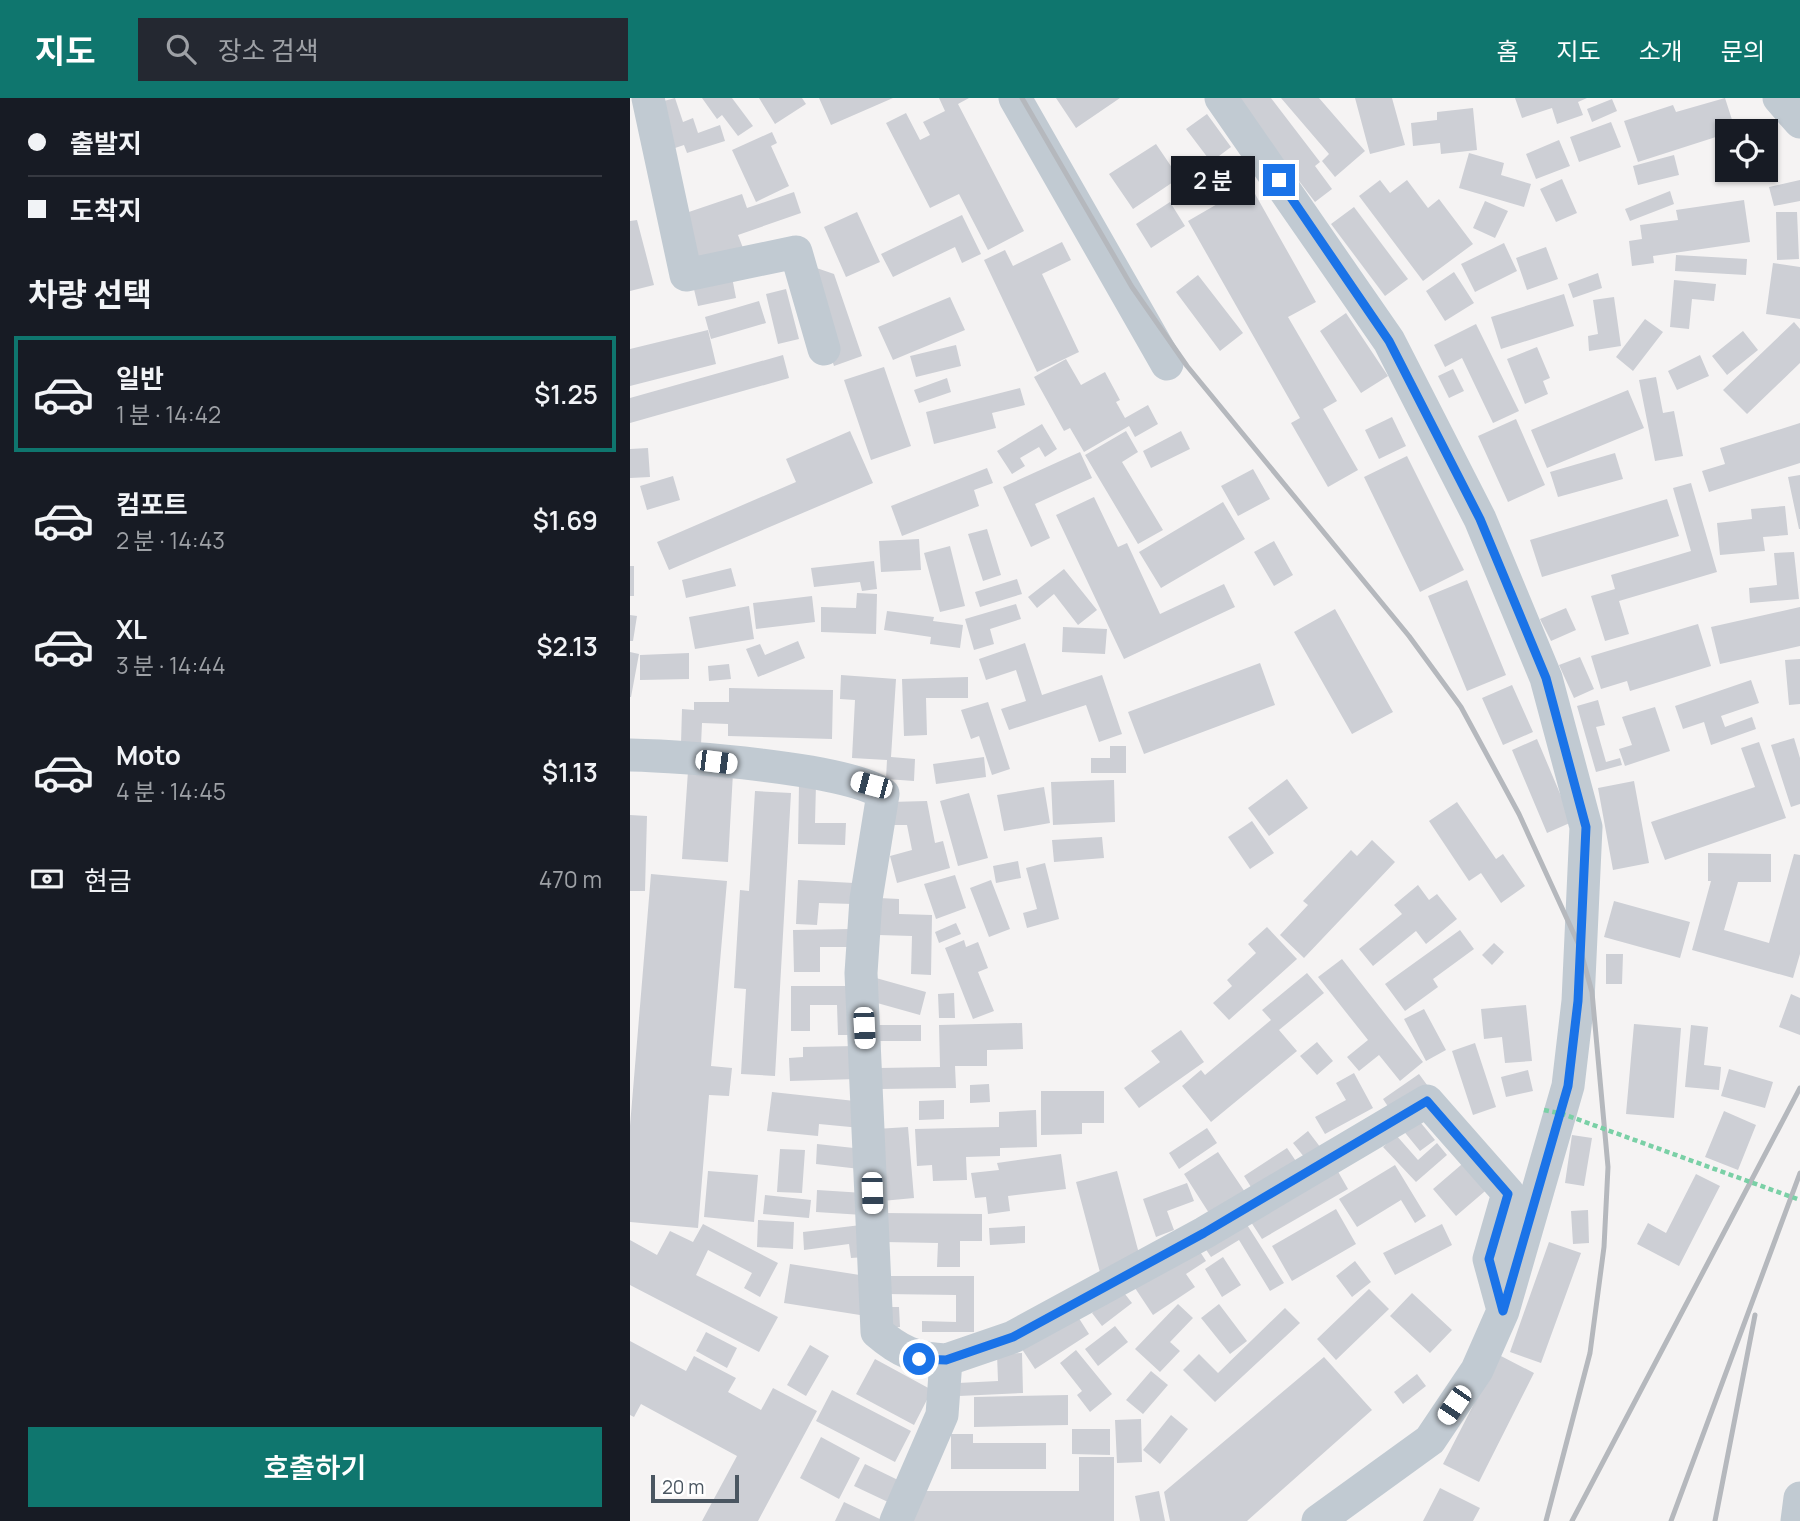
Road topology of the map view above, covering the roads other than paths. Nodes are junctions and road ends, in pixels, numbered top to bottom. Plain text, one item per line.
1 (648, 98) edge
2 (1015, 98) edge
3 (1222, 98) edge
4 (1779, 98) edge
5 (1800, 122) edge
6 (824, 349) dead end
7 (1167, 364) dead end
8 (630, 755) edge
9 (1503, 1311) junction
10 (946, 1360) junction
11 (1800, 1499) edge
12 (895, 1521) edge
13 (1318, 1521) edge
14 (1797, 1521) edge

1 - 6 street
2 - 7 street
3 - 9 street
4 - 5 street
8 - 10 street
9 - 10 street
9 - 13 street
10 - 12 street
11 - 14 street

